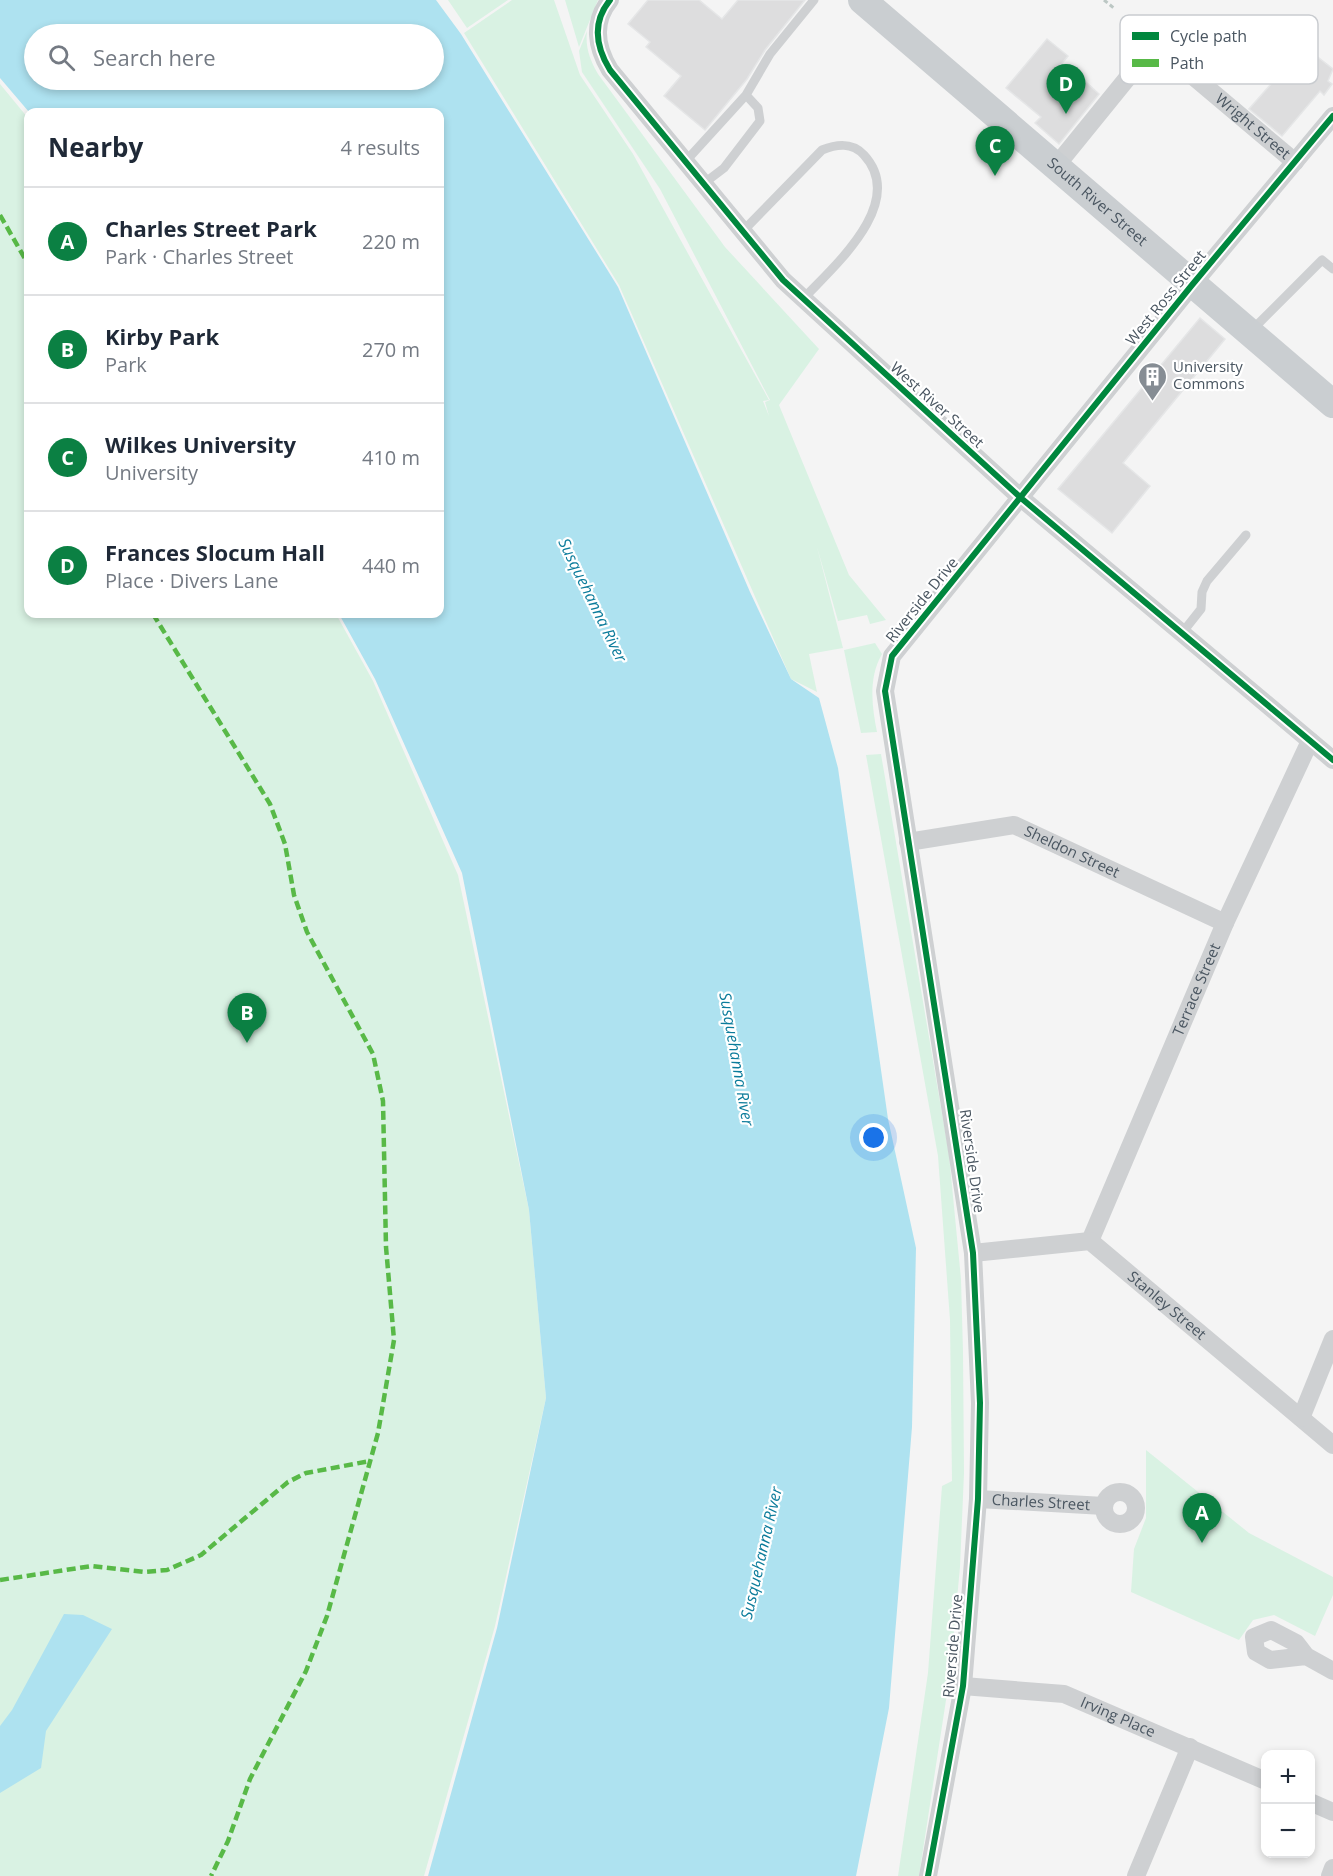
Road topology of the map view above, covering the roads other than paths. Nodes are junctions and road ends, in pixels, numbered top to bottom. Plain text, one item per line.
1 (814, 0) edge
2 (862, 0) edge
3 (605, 6) edge
4 (1123, 84) edge
5 (1202, 84) edge
6 (746, 95) junction
7 (1333, 116) edge
8 (685, 162) junction
9 (1294, 162) junction
10 (1056, 166) junction
11 (703, 184) junction
12 (742, 231) junction
13 (1333, 269) edge
14 (1192, 285) junction
15 (803, 299) junction
16 (1249, 333) junction
17 (1333, 404) edge
18 (1021, 498) junction
19 (1246, 535) dead end
20 (1182, 633) junction
21 (1310, 741) junction
22 (1333, 760) edge
23 (908, 842) junction
24 (1225, 923) junction
25 (1090, 1241) junction
26 (973, 1253) junction
27 (1333, 1339) edge
28 (1301, 1418) junction
29 (1333, 1445) edge
30 (978, 1498) junction
31 (1104, 1506) dead end
32 (1306, 1656) dead end
33 (1333, 1671) edge
34 (963, 1686) junction
35 (1190, 1747) junction
36 (1261, 1779) edge
37 (1315, 1804) edge
38 (1333, 1812) edge
39 (1333, 1868) edge
40 (928, 1876) edge
41 (1136, 1876) edge
42 (1330, 1876) edge

1 - 6 lane
2 - 10 main road, South River Street
3 - 8 street, West River Street
4 - 10 street, Wright Street
5 - 9 street, Wright Street
6 - 8 lane
6 - 11 lane
7 - 9 street, West Ross Street
8 - 11 street, West River Street
9 - 14 street, West Ross Street
10 - 14 main road, South River Street
11 - 12 street, West River Street
12 - 15 street, West River Street
12 - 15 lane
13 - 16 lane
14 - 16 main road, South River Street
14 - 18 street, West Ross Street
15 - 18 street, West River Street
16 - 17 main road, South River Street
18 - 20 street, West River Street
18 - 23 street, Riverside Drive
19 - 20 lane
20 - 21 street, West River Street
21 - 22 street, West River Street
21 - 24 street, Terrace Street
23 - 24 street, Sheldon Street
23 - 26 street, Riverside Drive
24 - 25 street, Terrace Street
25 - 26 street
25 - 28 street, Stanley Street
26 - 30 street, Riverside Drive
27 - 28 street
28 - 29 street, Stanley Street
30 - 31 street, Charles Street
30 - 34 street, Riverside Drive
32 - 33 street
34 - 35 street, Irving Place
34 - 40 street, Riverside Drive
35 - 36 street, Irving Place
35 - 41 street
37 - 38 street
39 - 42 street

